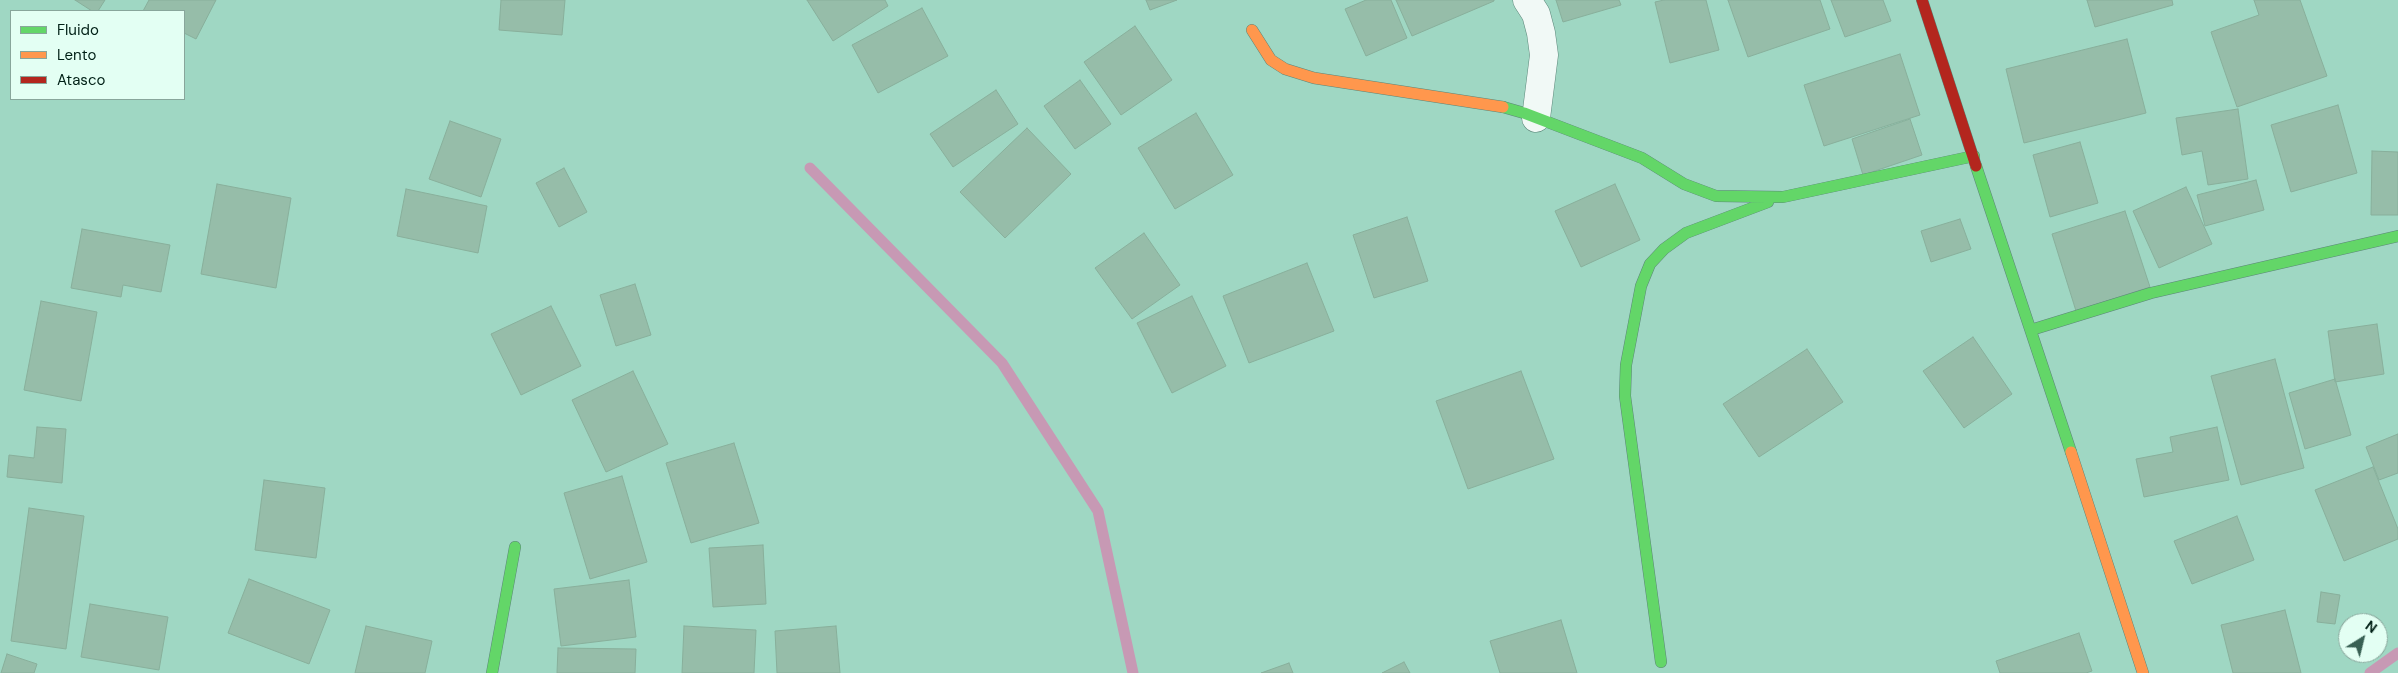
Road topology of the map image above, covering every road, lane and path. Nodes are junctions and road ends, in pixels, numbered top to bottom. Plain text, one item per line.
1 (1527, 0) edge
2 (1922, 0) edge
3 (1252, 30) dead end
4 (1536, 118) junction
5 (1974, 156) junction
6 (1783, 197) junction
7 (2398, 236) edge
8 (2031, 330) junction
9 (515, 547) dead end
10 (1661, 662) dead end
11 (492, 673) edge
12 (2143, 673) edge

1 - 4 street
2 - 5 street
3 - 4 street
4 - 6 street
5 - 6 street
5 - 8 street
6 - 10 street
7 - 8 street
8 - 12 street
9 - 11 street

